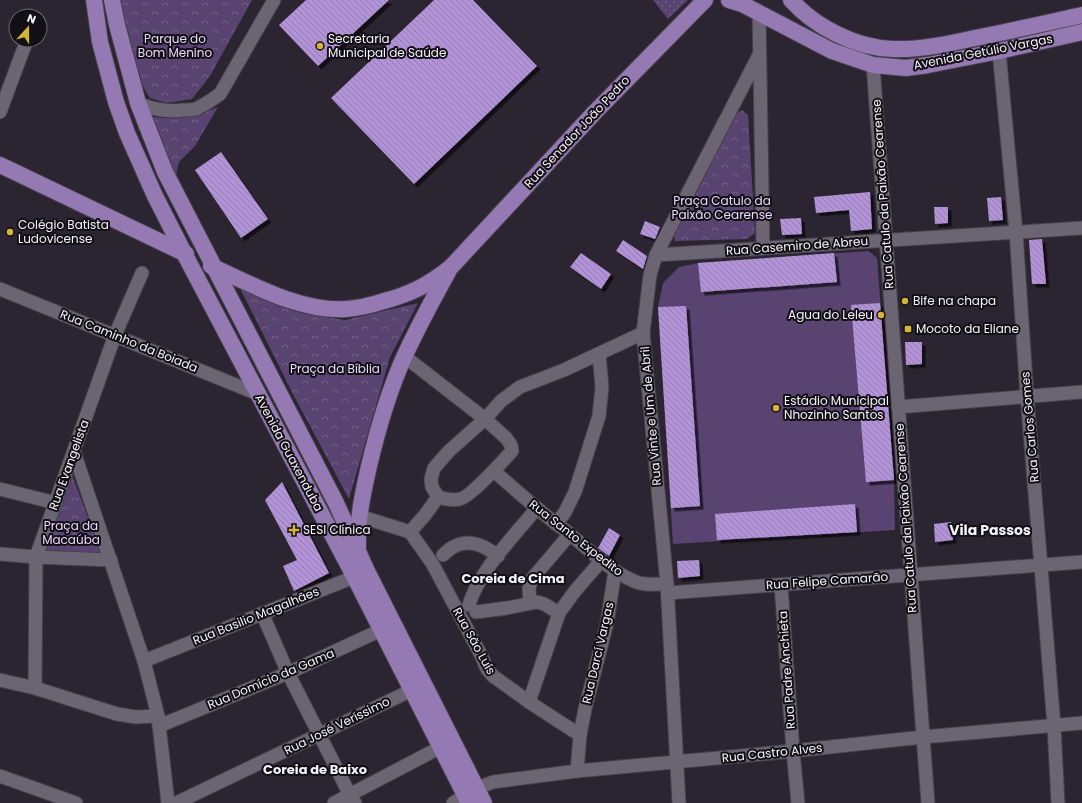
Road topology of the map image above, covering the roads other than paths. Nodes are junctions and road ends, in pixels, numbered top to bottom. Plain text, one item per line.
1 (94, 0) edge
2 (112, 0) edge
3 (274, 0) edge
4 (729, 0) edge
5 (790, 0) edge
6 (706, 1) edge
7 (759, 12) junction
8 (1076, 16) edge
9 (1082, 32) edge
10 (24, 48) edge
11 (1000, 51) junction
12 (760, 56) junction
13 (873, 65) junction
14 (138, 103) junction
15 (0, 112) edge
16 (0, 165) edge
17 (194, 228) junction
18 (1082, 228) edge
19 (1016, 232) junction
20 (886, 241) junction
21 (763, 248) junction
22 (184, 253) junction
23 (656, 255) junction
24 (213, 267) junction
25 (451, 267) junction
26 (142, 273) dead end
27 (2, 293) edge
28 (643, 333) junction
29 (115, 335) junction
30 (599, 354) junction
31 (404, 356) junction
32 (1082, 392) edge
33 (258, 394) junction
34 (1027, 396) junction
35 (898, 407) junction
36 (485, 419) junction
37 (74, 452) junction
38 (494, 471) junction
39 (0, 489) edge
40 (438, 497) junction
41 (56, 502) junction
42 (336, 503) junction
43 (537, 508) junction
44 (358, 516) junction
45 (556, 524) junction
46 (410, 532) junction
47 (570, 534) junction
48 (358, 552) junction
49 (0, 554) edge
50 (443, 555) dead end
51 (498, 556) junction
52 (36, 557) junction
53 (111, 560) junction
54 (601, 561) junction
55 (1082, 562) edge
56 (1042, 565) junction
57 (615, 571) junction
58 (361, 574) junction
59 (911, 575) junction
60 (781, 585) junction
61 (668, 589) junction
62 (530, 603) junction
63 (262, 613) junction
64 (559, 613) junction
65 (382, 630) junction
66 (144, 661) junction
67 (288, 674) junction
68 (0, 680) edge
69 (35, 688) junction
70 (412, 690) junction
71 (529, 702) junction
72 (158, 721) junction
73 (1082, 723) edge
74 (1054, 726) junction
75 (320, 734) junction
76 (580, 734) junction
77 (923, 737) junction
78 (441, 748) junction
79 (793, 751) junction
80 (678, 762) junction
81 (577, 771) junction
82 (0, 776) edge
83 (196, 798) edge
84 (466, 798) edge
85 (353, 799) edge
86 (76, 803) edge
87 (168, 803) edge
88 (176, 803) edge
89 (334, 803) edge
90 (484, 803) edge
91 (679, 803) edge
92 (798, 803) edge
93 (928, 803) edge
94 (1058, 803) edge

1 - 22 main road, Avenida Guaxenduba
2 - 14 main road, Avenida Guaxenduba
3 - 14 street
4 - 7 main road, Avenida Getúlio Vargas
5 - 8 main road, Avenida Getúlio Vargas
6 - 25 main road, Rua Senador João Pedro
7 - 12 street
7 - 13 main road, Avenida Getúlio Vargas
8 - 11 main road
9 - 11 main road, Avenida Getúlio Vargas
10 - 15 street
11 - 13 main road, Avenida Getúlio Vargas
11 - 19 street, Rua Carlos Gomes
12 - 21 street
12 - 23 street, Rua Vinte e Um de Abril
13 - 20 street, Rua Catulo da Paixão Cearense
14 - 17 main road, Avenida Guaxenduba
16 - 22 main road, Rua Senador João Pedro
17 - 22 main road
17 - 24 main road, Avenida Guaxenduba
18 - 19 street, Rua Casemiro de Abreu
19 - 20 street, Rua Casemiro de Abreu
19 - 34 street, Rua Carlos Gomes
20 - 21 street, Rua Casemiro de Abreu
20 - 35 street, Rua Catulo da Paixão Cearense
21 - 23 street, Rua Casemiro de Abreu
22 - 24 main road, Rua Senador João Pedro
22 - 33 main road, Avenida Guaxenduba
23 - 28 street, Rua Vinte e Um de Abril
24 - 25 main road, Rua Senador João Pedro
24 - 42 main road, Avenida Guaxenduba
25 - 31 main road, Rua Senador João Pedro
26 - 29 street, Rua Evangelista
27 - 29 street, Rua Caminho da Boiada
28 - 30 street
28 - 61 street, Rua Vinte e Um de Abril
29 - 33 street, Rua Caminho da Boiada
29 - 37 street, Rua Evangelista
30 - 36 street
30 - 45 street
31 - 36 street
31 - 44 main road, Rua Senador João Pedro
32 - 34 street
33 - 42 main road
33 - 58 main road, Avenida Guaxenduba
34 - 35 street
34 - 56 street, Rua Carlos Gomes
35 - 59 street, Rua Catulo da Paixão Cearense
36 - 38 street
36 - 40 street
37 - 41 street, Rua Evangelista
37 - 53 street
38 - 40 street
38 - 43 street, Rua Santo Expedito
39 - 41 street
40 - 46 street
41 - 52 street, Rua Evangelista
42 - 48 main road, Avenida Guaxenduba
43 - 45 street, Rua Santo Expedito
43 - 51 street
44 - 46 street
44 - 48 main road, Rua Senador João Pedro
45 - 47 street, Rua Santo Expedito
46 - 71 street, Rua São Luís
47 - 54 street, Rua Santo Expedito
47 - 62 street
48 - 58 main road, Avenida Guaxenduba
49 - 52 street
50 - 51 street
51 - 62 street
52 - 53 street
52 - 69 street, Rua Evangelista
53 - 66 street
54 - 57 street, Rua Santo Expedito
54 - 64 street
55 - 56 street, Rua Felipe Camarão
56 - 59 street, Rua Felipe Camarão
56 - 74 street, Rua Carlos Gomes
57 - 61 street, Rua Santo Expedito
57 - 76 street, Rua Darcí Vargas
58 - 63 street, Rua Basilio Magalhães
58 - 65 main road, Avenida Guaxenduba
58 - 84 main road, Avenida Guaxenduba
59 - 60 street, Rua Felipe Camarão
59 - 77 street, Rua Catulo da Paixão Cearense
60 - 61 street, Rua Felipe Camarão
60 - 79 street, Rua Padre Anchieta
61 - 80 street, Rua Vinte e Um de Abril
62 - 64 street
63 - 66 street, Rua Basilio Magalhães
63 - 67 street
64 - 71 street
65 - 67 street, Rua Domício da Gama
65 - 70 main road, Avenida Guaxenduba
66 - 72 street
67 - 72 street, Rua Domício da Gama
67 - 75 street
68 - 69 street, Rua Domício da Gama
69 - 72 street, Rua Domício da Gama
70 - 75 street, Rua José Veríssimo
70 - 78 main road, Avenida Guaxenduba
71 - 76 street, Rua São Luís
72 - 87 street
73 - 74 street, Rua Castro Alves
74 - 77 street, Rua Castro Alves
74 - 94 street, Rua Carlos Gomes
75 - 83 street, Rua José Veríssimo
75 - 85 street
76 - 81 street
77 - 79 street, Rua Castro Alves
77 - 93 street, Rua Catulo da Paixão Cearense
78 - 84 main road, Avenida Guaxenduba
78 - 85 street
79 - 80 street, Rua Castro Alves
79 - 92 street, Rua Padre Anchieta
80 - 81 street, Rua Castro Alves
80 - 91 street, Rua Vinte e Um de Abril
81 - 84 street, Rua Castro Alves
82 - 86 street
83 - 88 street, Rua José Veríssimo
84 - 90 main road, Avenida Guaxenduba
85 - 89 street

